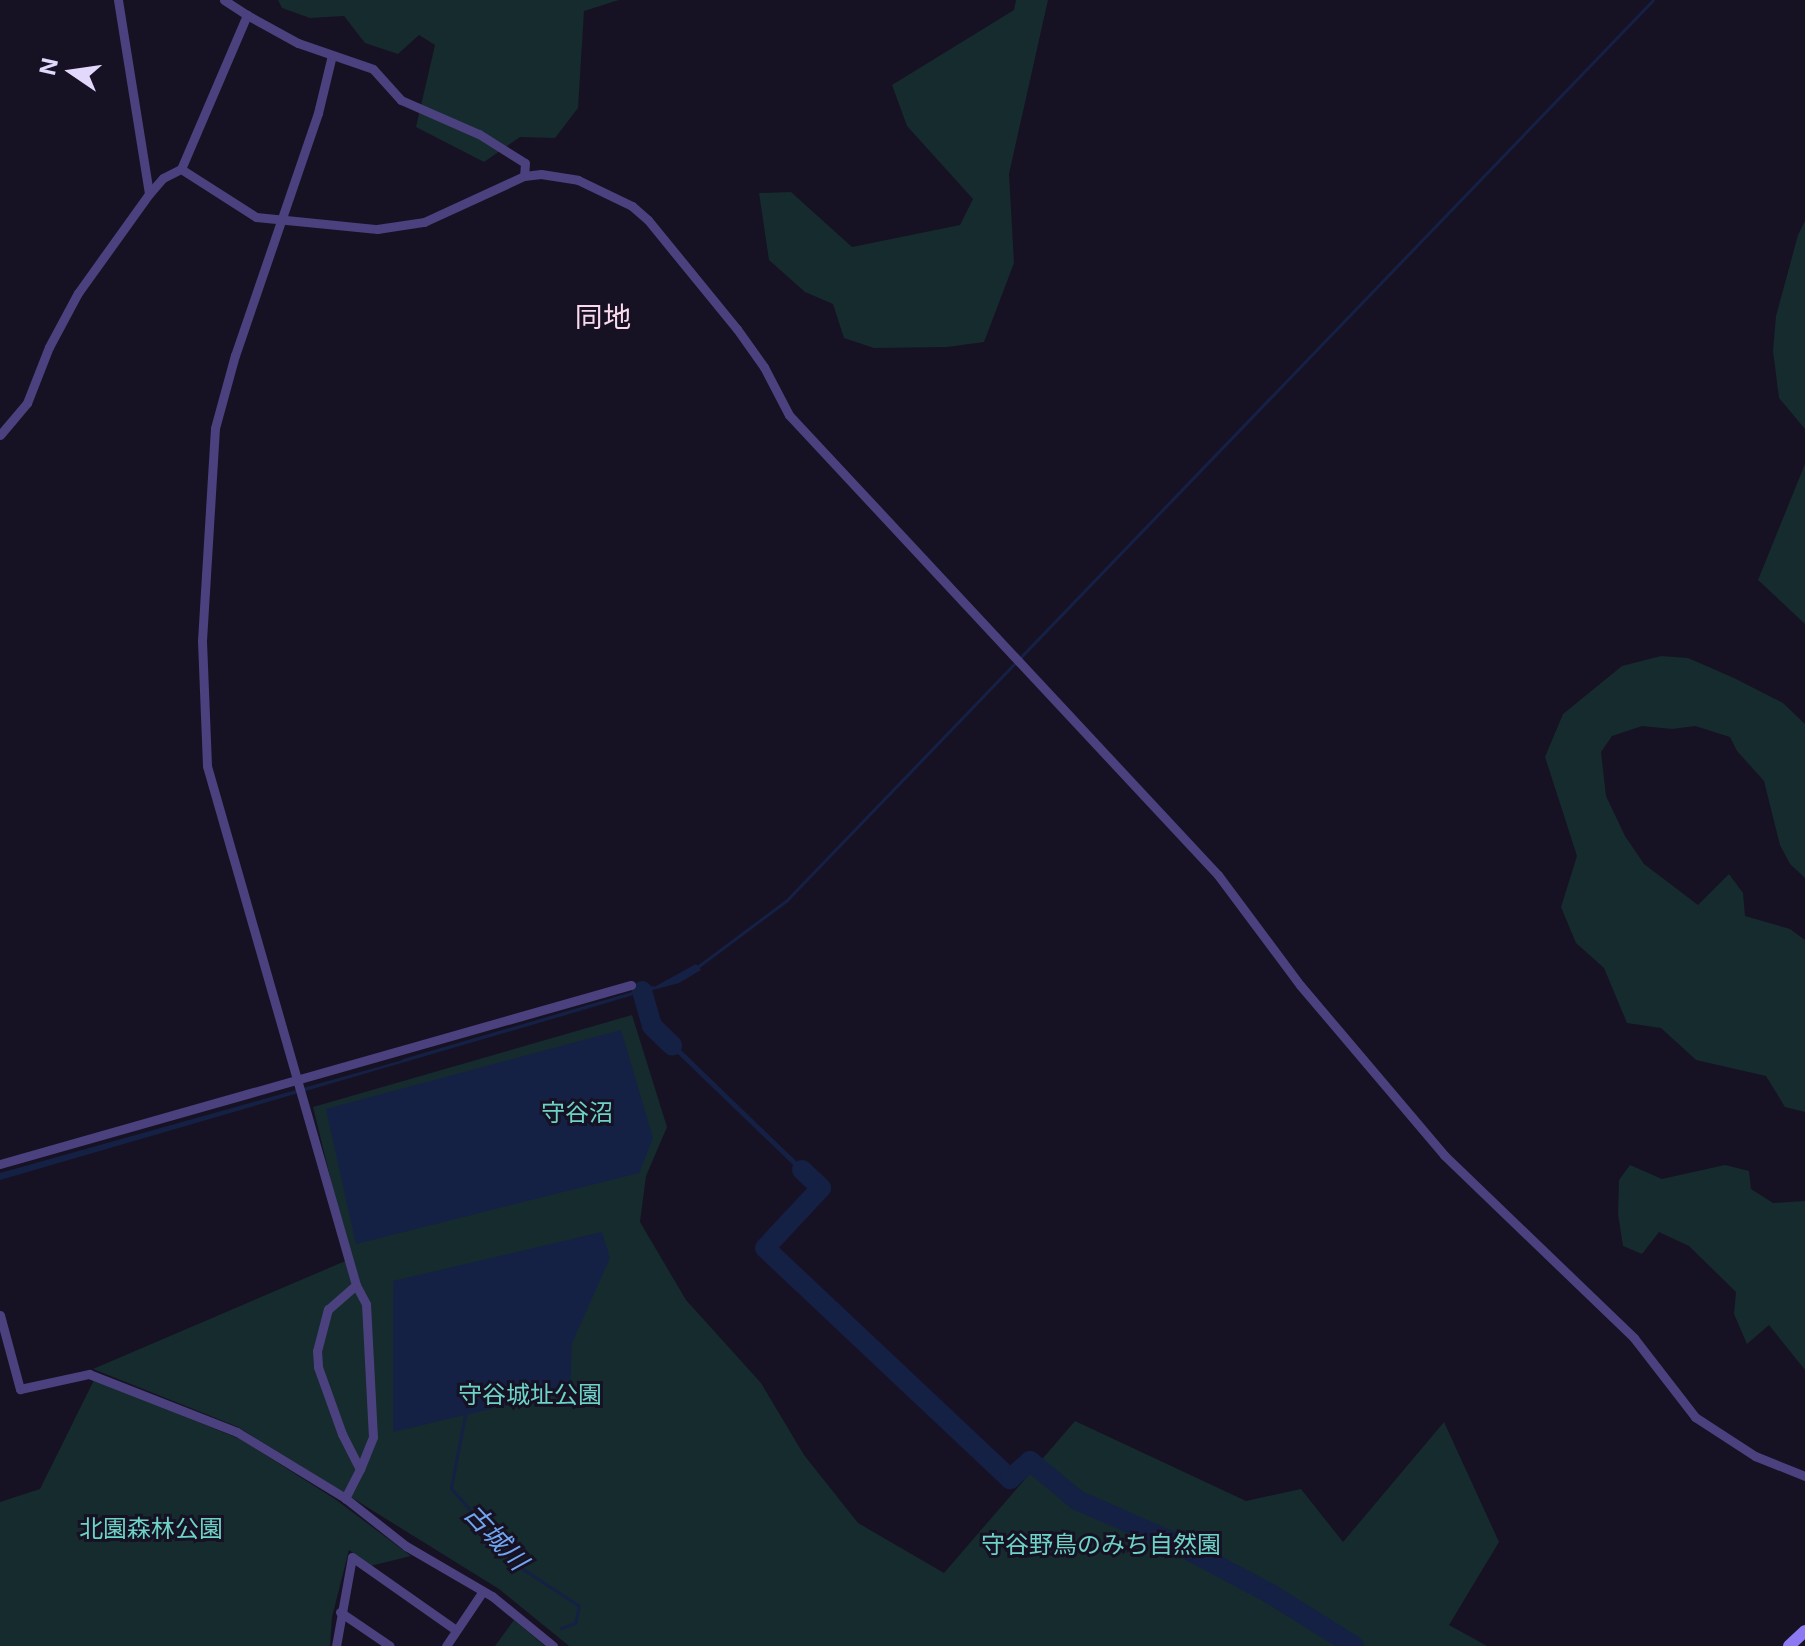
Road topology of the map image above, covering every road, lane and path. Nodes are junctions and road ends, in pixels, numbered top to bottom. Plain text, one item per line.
1 (118, 0) edge
2 (224, 0) edge
3 (247, 15) junction
4 (332, 55) junction
5 (181, 169) junction
6 (524, 176) junction
7 (149, 194) junction
8 (280, 221) junction
9 (0, 435) edge
10 (631, 985) dead end
11 (298, 1080) junction
12 (0, 1164) edge
13 (356, 1285) junction
14 (0, 1315) edge
15 (360, 1469) junction
16 (1805, 1476) edge
17 (345, 1498) junction
18 (483, 1591) junction
19 (340, 1612) junction
20 (456, 1630) junction
21 (1805, 1631) edge
22 (336, 1646) edge
23 (390, 1646) edge
24 (446, 1646) edge
25 (553, 1646) edge
26 (1789, 1646) edge

1 - 7 street
2 - 3 street
3 - 4 street
3 - 5 street
4 - 6 street
4 - 8 street
5 - 7 street
5 - 8 street
6 - 8 street
6 - 16 street
7 - 9 street
8 - 11 street
10 - 11 street
11 - 12 street
11 - 13 street
13 - 15 street
13 - 15 street
14 - 17 street
15 - 17 street
17 - 18 street
18 - 20 street
18 - 25 street
19 - 20 street
19 - 22 street
19 - 23 street
20 - 24 street
21 - 26 street

